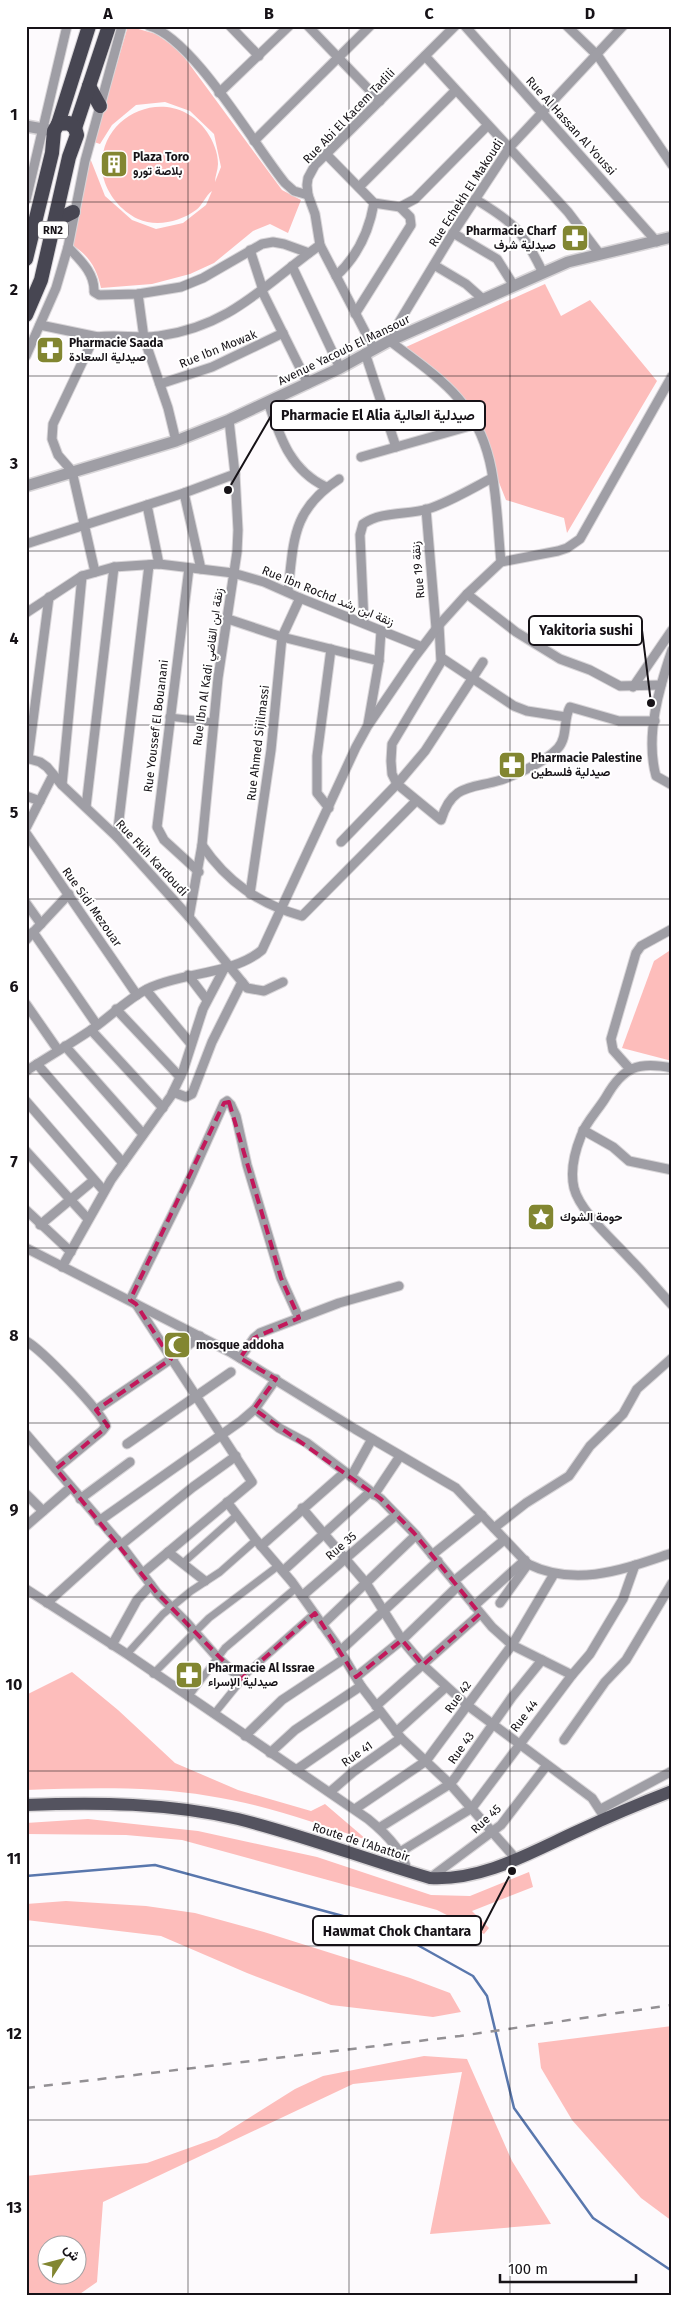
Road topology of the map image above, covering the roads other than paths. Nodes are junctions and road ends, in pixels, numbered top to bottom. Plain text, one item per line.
1 (67, 26) edge
2 (89, 26) edge
3 (109, 26) edge
4 (122, 26) edge
5 (149, 26) edge
6 (230, 26) edge
7 (289, 26) edge
8 (308, 26) edge
9 (370, 26) edge
10 (455, 26) edge
11 (465, 26) edge
12 (567, 26) edge
13 (623, 26) edge
14 (161, 28) edge
15 (259, 56) junction
16 (425, 56) junction
17 (598, 56) junction
18 (338, 57) junction
19 (89, 86) junction
20 (455, 91) junction
21 (219, 93) junction
22 (380, 100) junction
23 (100, 106) junction
24 (541, 111) junction
25 (26, 126) edge
26 (487, 126) junction
27 (52, 131) junction
28 (75, 136) junction
29 (254, 141) junction
30 (90, 142) junction
31 (509, 148) junction
32 (326, 154) junction
33 (672, 165) edge
34 (359, 187) junction
35 (308, 195) junction
36 (475, 199) junction
37 (26, 200) edge
38 (374, 203) junction
39 (400, 207) junction
40 (73, 212) junction
41 (55, 221) junction
42 (453, 232) junction
43 (672, 237) edge
44 (657, 242) junction
45 (320, 245) junction
46 (68, 247) junction
47 (250, 250) junction
48 (309, 253) junction
49 (599, 253) junction
50 (26, 259) edge
51 (434, 265) junction
52 (292, 266) junction
53 (543, 273) junction
54 (336, 276) junction
55 (514, 286) junction
56 (263, 290) junction
57 (138, 294) junction
58 (484, 300) junction
59 (355, 314) junction
60 (26, 315) edge
61 (40, 325) junction
62 (283, 333) junction
63 (98, 337) junction
64 (144, 338) junction
65 (389, 342) junction
66 (370, 351) junction
67 (26, 356) edge
68 (340, 368) junction
69 (672, 376) edge
70 (160, 384) junction
71 (308, 384) junction
72 (268, 402) junction
73 (229, 420) junction
74 (477, 424) junction
75 (176, 441) junction
76 (396, 447) junction
77 (361, 457) dead end
78 (72, 470) junction
79 (235, 474) junction
80 (492, 478) junction
81 (339, 479) dead end
82 (26, 486) edge
83 (326, 487) junction
84 (184, 493) junction
85 (147, 505) junction
86 (426, 509) junction
87 (86, 525) junction
88 (26, 544) edge
89 (501, 562) junction
90 (159, 564) junction
91 (149, 565) junction
92 (114, 567) junction
93 (189, 568) junction
94 (201, 569) junction
95 (95, 572) junction
96 (233, 573) junction
97 (82, 576) junction
98 (288, 591) junction
99 (467, 594) junction
100 (49, 597) junction
101 (300, 598) junction
102 (26, 613) edge
103 (228, 619) junction
104 (364, 623) junction
105 (437, 626) junction
106 (672, 630) edge
107 (381, 631) junction
108 (282, 637) junction
109 (422, 647) junction
110 (331, 649) junction
111 (672, 650) edge
112 (442, 658) junction
113 (379, 661) junction
114 (483, 662) dead end
115 (472, 678) junction
116 (660, 685) junction
117 (633, 687) junction
118 (169, 717) junction
119 (566, 717) junction
120 (213, 722) junction
121 (655, 722) junction
122 (368, 726) junction
123 (27, 759) edge
124 (53, 775) junction
125 (398, 784) junction
126 (672, 785) edge
127 (62, 786) junction
128 (26, 796) edge
129 (416, 801) junction
130 (40, 802) junction
131 (86, 807) junction
132 (329, 808) junction
133 (26, 828) edge
134 (26, 833) edge
135 (117, 837) junction
136 (341, 842) dead end
137 (202, 845) junction
138 (199, 872) junction
139 (69, 894) junction
140 (250, 894) junction
141 (26, 903) edge
142 (282, 908) junction
143 (189, 917) junction
144 (41, 924) junction
145 (672, 929) edge
146 (33, 932) junction
147 (26, 940) edge
148 (227, 967) junction
149 (188, 975) junction
150 (283, 982) dead end
151 (245, 985) junction
152 (146, 990) junction
153 (137, 995) junction
154 (207, 1000) junction
155 (26, 1004) edge
156 (116, 1009) junction
157 (94, 1028) junction
158 (191, 1044) junction
159 (61, 1048) junction
160 (37, 1064) junction
161 (630, 1068) junction
162 (672, 1068) edge
163 (26, 1071) edge
164 (180, 1077) junction
165 (173, 1092) junction
166 (26, 1101) edge
167 (163, 1108) junction
168 (583, 1130) junction
169 (143, 1134) junction
170 (26, 1151) edge
171 (123, 1163) junction
172 (672, 1170) edge
173 (94, 1180) junction
174 (104, 1191) junction
175 (70, 1199) junction
176 (26, 1210) edge
177 (88, 1219) junction
178 (40, 1225) junction
179 (26, 1248) edge
180 (71, 1252) junction
181 (62, 1267) junction
182 (399, 1286) dead end
183 (133, 1302) junction
184 (672, 1305) edge
185 (299, 1318) junction
186 (200, 1336) junction
187 (26, 1341) edge
188 (240, 1358) junction
189 (672, 1358) edge
190 (171, 1359) junction
191 (231, 1372) dead end
192 (276, 1379) junction
193 (196, 1396) junction
194 (254, 1409) junction
195 (96, 1410) junction
196 (26, 1434) edge
197 (221, 1435) junction
198 (372, 1439) junction
199 (34, 1443) junction
200 (127, 1444) dead end
201 (26, 1450) edge
202 (236, 1456) junction
203 (400, 1456) junction
204 (130, 1462) dead end
205 (56, 1469) junction
206 (348, 1475) junction
207 (70, 1487) junction
208 (372, 1493) junction
209 (26, 1494) edge
210 (80, 1499) junction
211 (227, 1502) junction
212 (302, 1508) junction
213 (44, 1510) junction
214 (237, 1515) junction
215 (396, 1515) junction
216 (482, 1515) junction
217 (99, 1521) junction
218 (26, 1526) edge
219 (494, 1528) junction
220 (325, 1533) junction
221 (416, 1535) junction
222 (504, 1540) junction
223 (119, 1543) junction
224 (258, 1543) junction
225 (168, 1552) junction
226 (672, 1552) edge
227 (435, 1558) junction
228 (345, 1559) junction
229 (527, 1562) junction
230 (183, 1563) junction
231 (635, 1565) junction
232 (280, 1568) junction
233 (143, 1573) junction
234 (554, 1574) junction
235 (205, 1581) junction
236 (366, 1583) junction
237 (456, 1583) junction
238 (672, 1583) edge
239 (151, 1584) junction
240 (296, 1588) junction
241 (26, 1589) edge
242 (302, 1596) junction
243 (47, 1603) junction
244 (500, 1603) dead end
245 (474, 1606) junction
246 (171, 1607) junction
247 (384, 1611) junction
248 (315, 1613) junction
249 (480, 1614) junction
250 (322, 1625) junction
251 (194, 1631) junction
252 (402, 1640) junction
253 (112, 1645) junction
254 (512, 1645) junction
255 (127, 1654) junction
256 (342, 1654) junction
257 (217, 1658) junction
258 (542, 1660) junction
259 (423, 1665) junction
260 (153, 1674) junction
261 (572, 1675) junction
262 (356, 1677) junction
263 (241, 1679) junction
264 (362, 1686) junction
265 (446, 1687) junction
266 (188, 1697) junction
267 (467, 1705) junction
268 (378, 1709) junction
269 (214, 1714) junction
270 (492, 1725) junction
271 (398, 1735) junction
272 (245, 1736) junction
273 (564, 1740) dead end
274 (518, 1745) junction
275 (270, 1753) junction
276 (426, 1761) junction
277 (547, 1765) junction
278 (296, 1770) junction
279 (672, 1771) edge
280 (450, 1784) junction
281 (672, 1791) edge
282 (330, 1792) junction
283 (26, 1805) edge
284 (472, 1808) junction
285 (355, 1809) junction
286 (603, 1814) junction
287 (379, 1828) junction
288 (492, 1833) junction
289 (400, 1852) junction
290 (516, 1859) junction
291 (407, 1872) junction
292 (430, 1878) junction

1 - 27 street
2 - 27 highway, RN2
3 - 19 highway, RN2
4 - 23 street
5 - 14 street
6 - 15 street
7 - 15 street
8 - 18 street
9 - 18 street
10 - 16 street, Rue Abi El Kacem Tadili
11 - 24 street, Rue Al Hassan Al Youssi
12 - 17 street
13 - 17 street, Rue Echekh El Makoudi
14 - 21 street
15 - 21 street
16 - 20 street
16 - 22 street, Rue Abi El Kacem Tadili
17 - 24 street, Rue Echekh El Makoudi
17 - 33 street
18 - 22 street
18 - 29 street
19 - 23 highway
19 - 28 highway, RN2
20 - 26 street
20 - 34 street
21 - 29 street
22 - 32 street, Rue Abi El Kacem Tadili
23 - 30 street
24 - 31 street, Rue Echekh El Makoudi
24 - 44 street, Rue Al Hassan Al Youssi
25 - 27 street
26 - 31 street
26 - 39 street
27 - 28 highway
27 - 28 highway
27 - 37 street
27 - 50 highway, RN2
28 - 30 street
28 - 41 highway, RN2
29 - 35 street
30 - 40 street
31 - 36 street, Rue Echekh El Makoudi
31 - 49 street
32 - 34 street
32 - 35 street, Rue Abi El Kacem Tadili
34 - 38 street
35 - 45 street, Rue Abi El Kacem Tadili
36 - 42 street, Rue Echekh El Makoudi
36 - 53 street
38 - 39 street
38 - 54 street
39 - 59 street
40 - 41 highway
40 - 46 street
41 - 60 highway, RN2
42 - 51 street, Rue Echekh El Makoudi
42 - 55 street
43 - 44 street, Avenue Yacoub El Mansour
44 - 49 street, Avenue Yacoub El Mansour
45 - 48 street
45 - 54 street, Rue Abi El Kacem Tadili
46 - 57 street
46 - 61 street
47 - 48 street
47 - 56 street
47 - 57 street
48 - 52 street
49 - 53 street, Avenue Yacoub El Mansour
51 - 58 street
51 - 65 street, Rue Echekh El Makoudi
52 - 56 street
52 - 68 street
53 - 55 street, Avenue Yacoub El Mansour
54 - 59 street, Rue Abi El Kacem Tadili
55 - 58 street, Avenue Yacoub El Mansour
56 - 62 street
56 - 64 street
57 - 64 street
58 - 65 street, Avenue Yacoub El Mansour
59 - 66 street, Rue Abi El Kacem Tadili
61 - 63 street
61 - 67 street
62 - 70 street, Rue Ibn Mowak
62 - 71 street
63 - 64 street
63 - 78 street
64 - 70 street
65 - 66 street, Avenue Yacoub El Mansour
65 - 74 street
66 - 68 street, Avenue Yacoub El Mansour
66 - 76 street, Rue Abi El Kacem Tadili
68 - 71 street, Avenue Yacoub El Mansour
69 - 89 street
70 - 75 street
71 - 72 street, Avenue Yacoub El Mansour
72 - 73 street, Avenue Yacoub El Mansour
72 - 83 street
73 - 75 street, Avenue Yacoub El Mansour
73 - 79 street, Rue Ibn Al Kadi زنقة ابن القاضي
74 - 76 street
74 - 80 street
75 - 78 street, Avenue Yacoub El Mansour
76 - 77 street
78 - 82 street, Avenue Yacoub El Mansour
78 - 87 street
79 - 84 street
79 - 96 street, Rue Ibn Al Kadi زنقة ابن القاضي
80 - 86 street
80 - 89 street
81 - 83 street
83 - 98 street
84 - 85 street
84 - 94 street
85 - 87 street
85 - 90 street
86 - 104 street
86 - 105 street, Rue 19 زنقة
87 - 88 street
87 - 95 street
89 - 99 street
90 - 91 street, Rue Ibn Rochd زنقة ابن رشد
90 - 93 street, Rue Ibn Rochd زنقة ابن رشد
91 - 92 street, Rue Ibn Rochd زنقة ابن رشد
91 - 135 street
92 - 95 street, Rue Ibn Rochd زنقة ابن رشد
92 - 131 street
93 - 94 street, Rue Ibn Rochd زنقة ابن رشد
93 - 118 street, Rue Youssef El Bouanani
94 - 96 street, Rue Ibn Rochd زنقة ابن رشد
95 - 97 street, Rue Ibn Rochd زنقة ابن رشد
96 - 98 street, Rue Ibn Rochd زنقة ابن رشد
96 - 103 street, Rue Ibn Al Kadi زنقة ابن القاضي
97 - 100 street, Rue Ibn Rochd زنقة ابن رشد
97 - 127 street
98 - 101 street, Rue Ibn Rochd زنقة ابن رشد
99 - 105 street
99 - 117 street
100 - 102 street, Rue Ibn Rochd زنقة ابن رشد
100 - 123 street
101 - 104 street, Rue Ibn Rochd زنقة ابن رشد
101 - 108 street, Rue Ahmed Sijilmassi
103 - 108 street
103 - 120 street, Rue Ibn Al Kadi زنقة ابن القاضي
104 - 107 street, Rue Ibn Rochd زنقة ابن رشد
105 - 109 street
105 - 112 street, Rue 19 زنقة
106 - 117 street
107 - 109 street, Rue Ibn Rochd زنقة ابن رشد
107 - 113 street
108 - 110 street
108 - 140 street, Rue Ahmed Sijilmassi
109 - 122 street
110 - 113 street
110 - 132 street
111 - 116 street
112 - 115 street
112 - 125 street
113 - 122 street
114 - 115 street
115 - 119 street
115 - 125 street
116 - 117 street
116 - 121 street
118 - 120 street
118 - 138 street, Rue Youssef El Bouanani
119 - 121 street
119 - 129 street
120 - 137 street, Rue Ibn Al Kadi زنقة ابن القاضي
121 - 126 street
122 - 132 street
123 - 124 street, Rue Fkih Kardoudi
124 - 127 street, Rue Fkih Kardoudi
124 - 130 street
125 - 129 street
125 - 136 street
127 - 131 street, Rue Fkih Kardoudi
128 - 130 street
129 - 142 street
130 - 133 street
131 - 135 street, Rue Fkih Kardoudi
132 - 142 street
134 - 139 street, Rue Sidi Mezouar
135 - 143 street, Rue Fkih Kardoudi
137 - 138 street, Rue Ibn Al Kadi زنقة ابن القاضي
137 - 140 street
138 - 143 street, Rue Ibn Al Kadi زنقة ابن القاضي
139 - 144 street
139 - 153 street, Rue Sidi Mezouar
140 - 142 street
141 - 144 street
142 - 148 street
143 - 148 street, Rue Fkih Kardoudi
144 - 146 street
145 - 161 street
146 - 147 street
146 - 157 street
148 - 149 street
148 - 151 street, Rue Fkih Kardoudi
148 - 154 street
149 - 152 street
149 - 154 street
150 - 151 street
151 - 165 street
152 - 153 street
152 - 158 street
153 - 156 street
154 - 158 street
155 - 159 street
156 - 157 street
156 - 164 street
157 - 159 street
157 - 167 street
158 - 164 street
159 - 160 street
159 - 169 street
160 - 163 street
160 - 171 street
161 - 162 street
161 - 168 street
164 - 165 street
165 - 167 street
166 - 173 street
167 - 169 street
168 - 172 street
168 - 184 street
169 - 171 street
170 - 175 street
171 - 174 street
173 - 174 street
173 - 175 street
174 - 177 street
175 - 177 street
175 - 178 street
176 - 178 street
177 - 180 street
178 - 180 street
179 - 181 street
180 - 181 street
181 - 183 street
182 - 185 street
183 - 185 street
183 - 186 street
183 - 190 street
185 - 188 street
186 - 188 street
186 - 190 street
187 - 195 street
188 - 192 street
189 - 219 street
190 - 193 street
190 - 195 street
191 - 193 street
192 - 194 street
192 - 198 street
193 - 197 street
193 - 200 street
194 - 197 street
194 - 206 street
195 - 205 street
196 - 199 street
197 - 202 street
197 - 217 street
198 - 203 street
198 - 206 street
199 - 201 street
199 - 205 street
202 - 211 street
202 - 223 street
203 - 208 street
203 - 216 street
204 - 210 street
205 - 207 street
206 - 208 street
206 - 212 street
207 - 210 street
207 - 213 street
208 - 215 street
208 - 220 street
209 - 213 street
210 - 217 street
211 - 214 street
211 - 225 street
212 - 220 street
212 - 224 street
213 - 218 street
214 - 224 street
214 - 230 street
215 - 221 street
215 - 228 street, Rue 35
216 - 219 street
216 - 227 street
217 - 223 street
219 - 222 street
220 - 228 street
220 - 232 street
221 - 227 street
221 - 236 street
222 - 229 street
222 - 237 street
223 - 233 street
223 - 243 street
224 - 232 street
224 - 235 street
225 - 230 street
225 - 233 street
226 - 231 street
227 - 237 street
227 - 247 street
228 - 236 street
228 - 242 street, Rue 35
229 - 234 street
229 - 244 street
229 - 245 street
230 - 235 street
231 - 234 street
231 - 261 street, Rue 44
232 - 240 street
232 - 251 street
233 - 239 street
234 - 254 street, Rue 42
235 - 246 street
236 - 247 street
236 - 250 street
237 - 245 street
237 - 252 street
238 - 273 street
239 - 246 street
239 - 253 street
240 - 242 street
240 - 257 street
241 - 243 street
242 - 248 street
243 - 253 street
245 - 249 street
246 - 251 street
246 - 255 street
247 - 252 street
247 - 256 street
248 - 250 street
248 - 263 street
249 - 254 street
249 - 259 street
250 - 256 street
251 - 257 street
251 - 260 street
252 - 259 street
252 - 262 street
253 - 255 street
254 - 258 street
254 - 267 street, Rue 42
255 - 260 street
256 - 262 street
256 - 272 street
257 - 263 street
257 - 266 street
258 - 261 street
258 - 270 street, Rue 43
259 - 265 street
259 - 268 street
260 - 266 street
261 - 274 street, Rue 44
262 - 264 street
263 - 269 street
264 - 268 street
264 - 275 street
265 - 267 street
265 - 271 street, Rue 41
266 - 269 street
267 - 270 street
267 - 276 street, Rue 42
268 - 271 street
268 - 278 street
269 - 272 street
270 - 274 street
270 - 280 street, Rue 43
271 - 276 street
271 - 282 street, Rue 41
272 - 275 street
274 - 277 street
274 - 284 street, Rue 44
275 - 278 street
276 - 280 street
276 - 285 street, Rue 42
277 - 286 street
277 - 288 street, Rue 45
278 - 282 street
279 - 286 street
280 - 284 street
280 - 287 street, Rue 43
281 - 286 main road, Route de l’Abattoir
282 - 285 street
283 - 291 main road, Route de l’Abattoir
284 - 288 street
284 - 289 street, Rue 44
285 - 287 street
286 - 290 main road, Route de l’Abattoir
287 - 289 street
288 - 290 street
288 - 292 street, Rue 45
289 - 291 street
290 - 292 main road, Route de l’Abattoir
291 - 292 main road, Route de l’Abattoir

